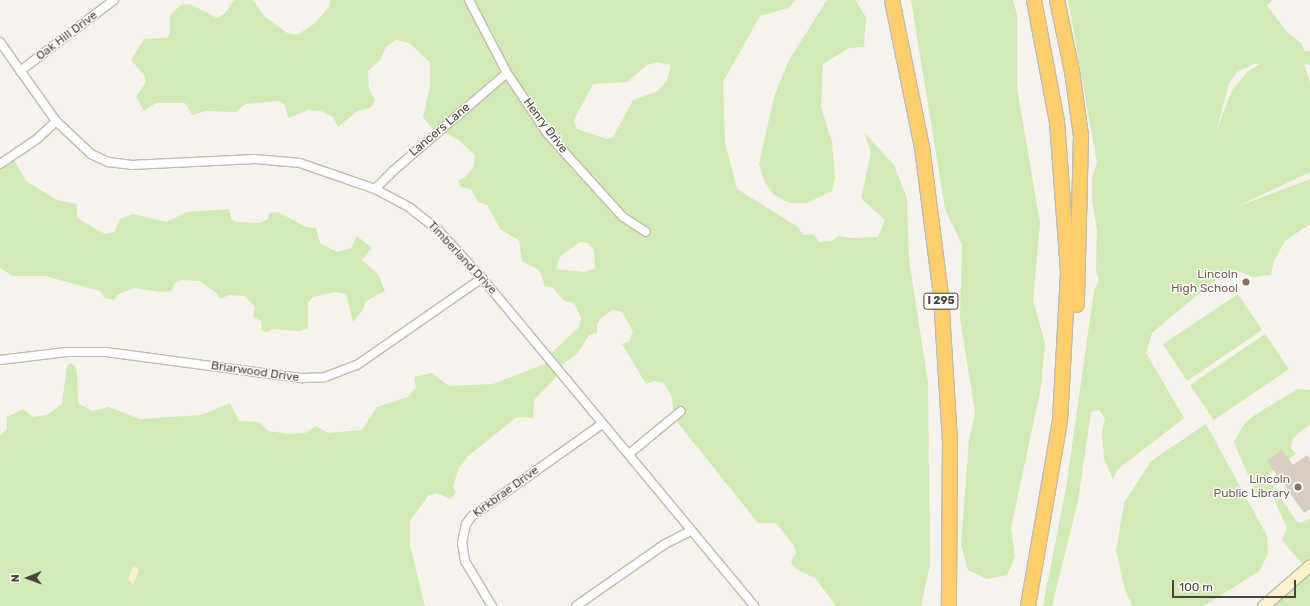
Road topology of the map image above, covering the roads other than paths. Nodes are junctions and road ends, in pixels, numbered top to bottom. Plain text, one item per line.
1 (114, 0) edge
2 (469, 0) edge
3 (892, 0) edge
4 (1034, 0) edge
5 (1057, 0) edge
6 (0, 42) edge
7 (20, 71) junction
8 (507, 73) junction
9 (56, 121) junction
10 (0, 164) edge
11 (376, 189) junction
12 (646, 232) dead end
13 (482, 278) junction
14 (0, 360) edge
15 (681, 411) dead end
16 (1060, 421) junction
17 (602, 424) junction
18 (629, 454) junction
19 (691, 531) junction
20 (1310, 565) edge
21 (492, 606) edge
22 (576, 606) edge
23 (754, 606) edge
24 (949, 606) edge
25 (1028, 606) edge
26 (1264, 606) edge

1 - 7 street, Oak Hill Drive
2 - 8 street, Henry Drive
3 - 24 highway, I 295
4 - 16 highway
5 - 16 highway
6 - 7 street, Timberland Drive
7 - 9 street, Timberland Drive
8 - 11 street, Lancers Lane
8 - 12 street, Henry Drive
9 - 10 street
9 - 11 street, Timberland Drive
11 - 13 street, Timberland Drive
13 - 14 street, Briarwood Drive
13 - 17 street, Timberland Drive
15 - 18 street
16 - 25 highway
17 - 18 street, Timberland Drive
17 - 21 street, Kirkbrae Drive
18 - 19 street, Timberland Drive
19 - 22 street
19 - 23 street
20 - 26 main road

